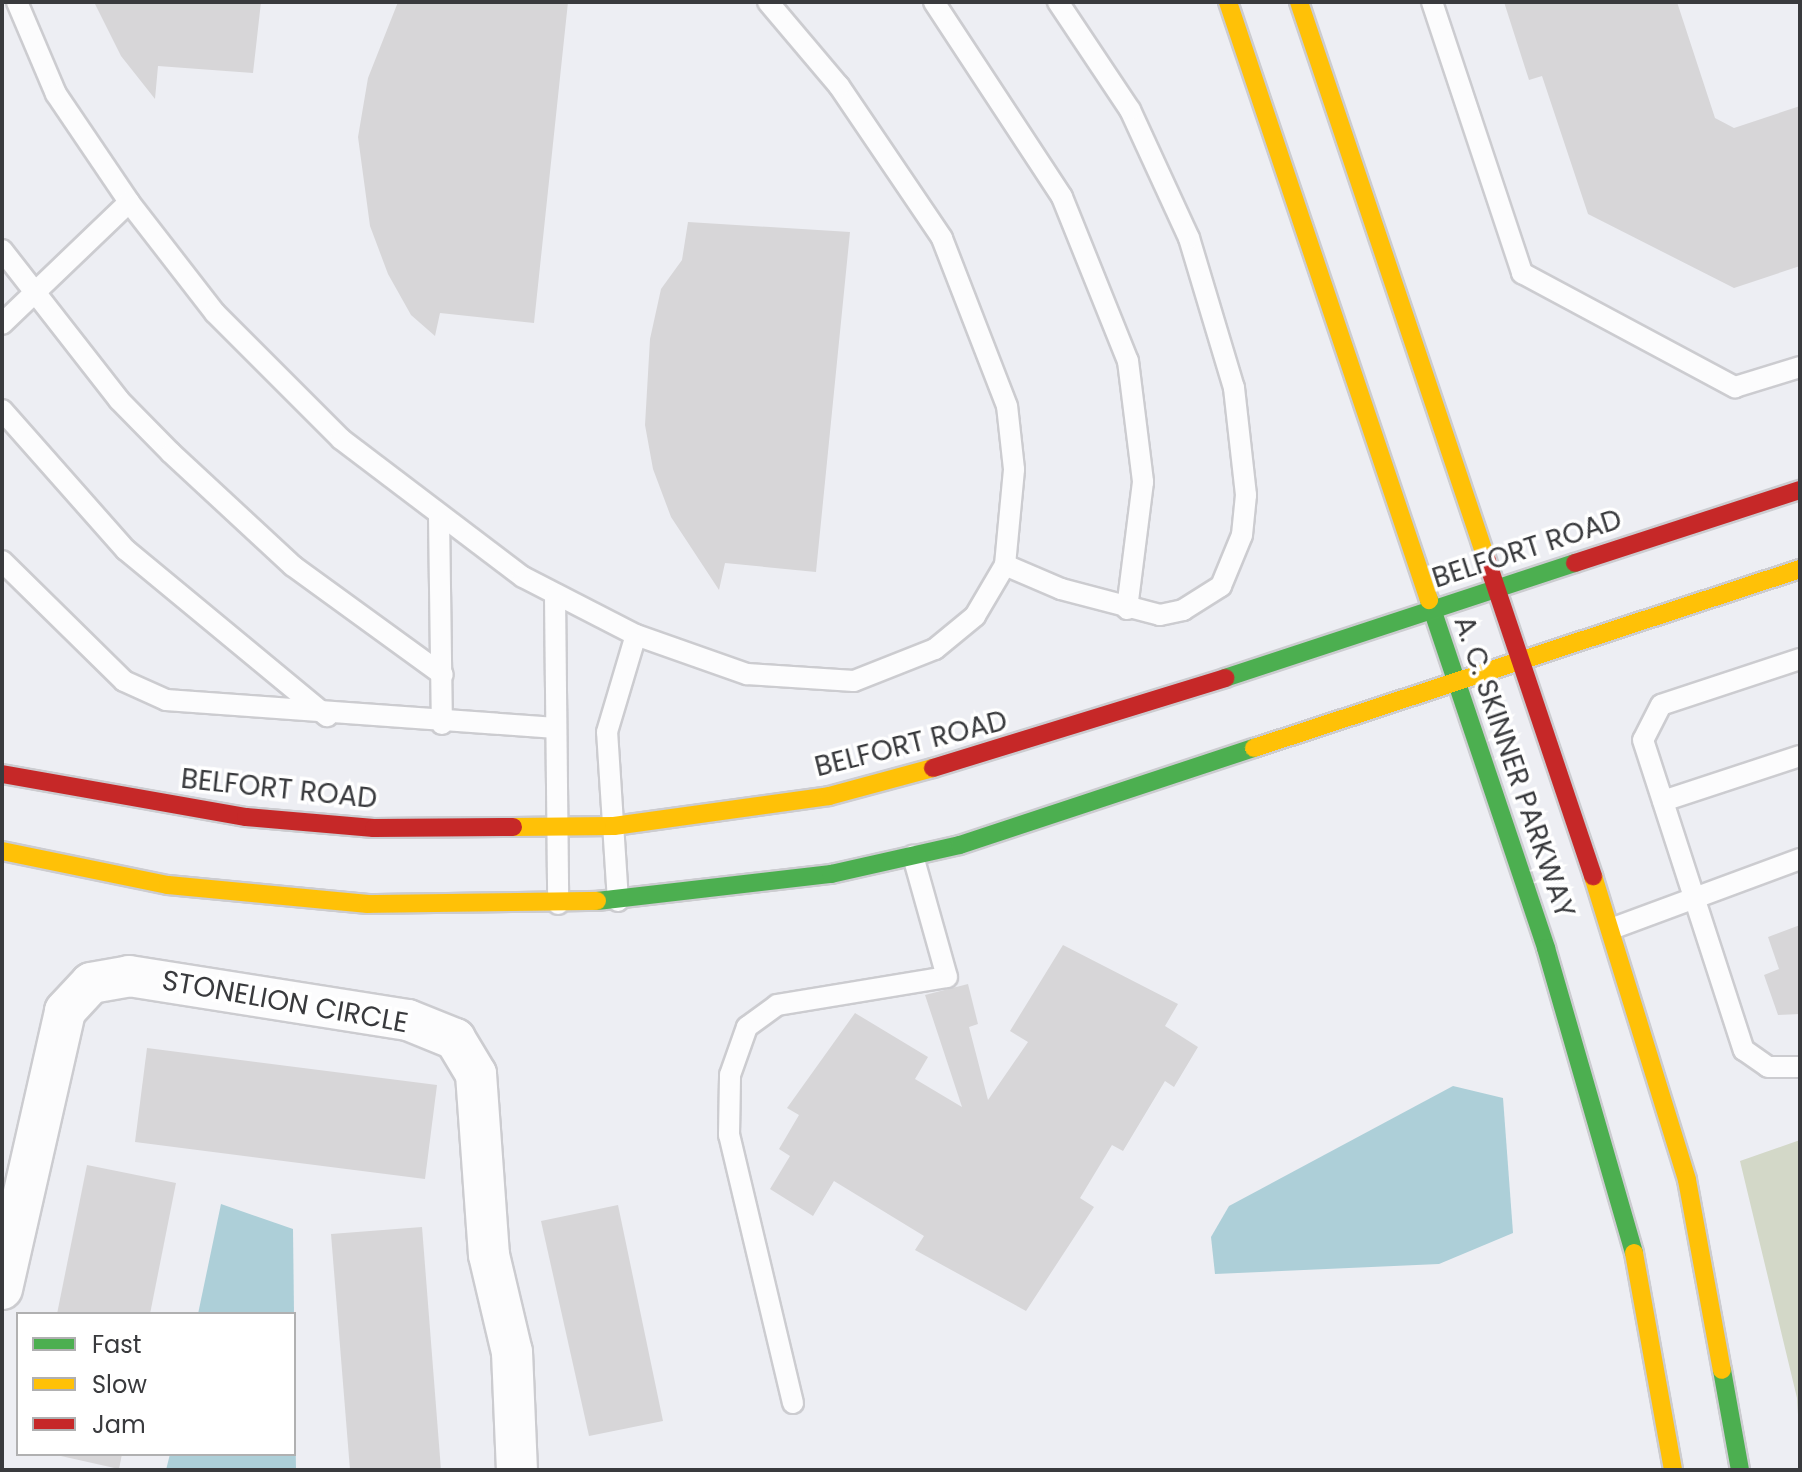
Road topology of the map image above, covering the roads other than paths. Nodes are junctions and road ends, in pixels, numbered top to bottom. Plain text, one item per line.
1 (17, 2) edge
2 (934, 2) edge
3 (1058, 2) edge
4 (1228, 2) edge
5 (1299, 2) edge
6 (1432, 2) edge
7 (779, 6) edge
8 (129, 202) junction
9 (2, 250) edge
10 (32, 290) junction
11 (2, 324) edge
12 (1800, 367) edge
13 (2, 410) edge
14 (1800, 490) edge
15 (439, 516) junction
16 (2, 561) edge
17 (1005, 565) junction
18 (1800, 569) edge
19 (1496, 589) junction
20 (555, 595) junction
21 (1127, 609) junction
22 (1431, 610) junction
23 (636, 635) junction
24 (1800, 659) edge
25 (1520, 663) junction
26 (443, 675) junction
27 (1456, 684) junction
28 (327, 716) junction
29 (442, 724) junction
30 (556, 728) junction
31 (1800, 756) edge
32 (2, 774) edge
33 (1663, 801) junction
34 (614, 826) junction
35 (557, 829) junction
36 (2, 851) edge
37 (913, 856) junction
38 (1800, 859) edge
39 (1693, 896) junction
40 (618, 901) junction
41 (558, 904) junction
42 (1611, 929) junction
43 (1800, 1067) edge
44 (2, 1289) edge
45 (793, 1403) dead end
46 (517, 1470) edge
47 (1673, 1470) edge
48 (1740, 1470) edge

1 - 8 lane
2 - 21 lane
3 - 21 lane
4 - 22 main road, A. C. SKINNER PARKWAY
5 - 19 main road, A. C. SKINNER PARKWAY
6 - 12 lane
7 - 17 lane
8 - 10 lane
8 - 15 lane
9 - 10 lane
10 - 11 lane
10 - 26 lane
13 - 28 lane
14 - 19 main road, BELFORT ROAD
15 - 20 lane
15 - 26 lane
16 - 28 lane
17 - 21 lane
17 - 23 lane
18 - 25 main road
19 - 22 main road, BELFORT ROAD
19 - 25 main road, A. C. SKINNER PARKWAY
20 - 23 lane
20 - 30 lane
22 - 27 main road, A. C. SKINNER PARKWAY
22 - 34 main road, BELFORT ROAD
23 - 34 lane
24 - 33 lane
25 - 27 main road
25 - 42 main road, A. C. SKINNER PARKWAY
26 - 29 lane
27 - 37 main road
27 - 47 main road, A. C. SKINNER PARKWAY
28 - 29 lane
29 - 30 lane
30 - 35 lane
31 - 33 lane
32 - 35 main road, BELFORT ROAD
33 - 39 lane
34 - 35 main road, BELFORT ROAD
34 - 40 lane
35 - 41 lane
36 - 41 main road
37 - 40 main road
37 - 45 lane
38 - 39 lane
39 - 42 lane
39 - 43 lane
40 - 41 main road
42 - 48 main road, A. C. SKINNER PARKWAY
44 - 46 street, STONELION CIRCLE

